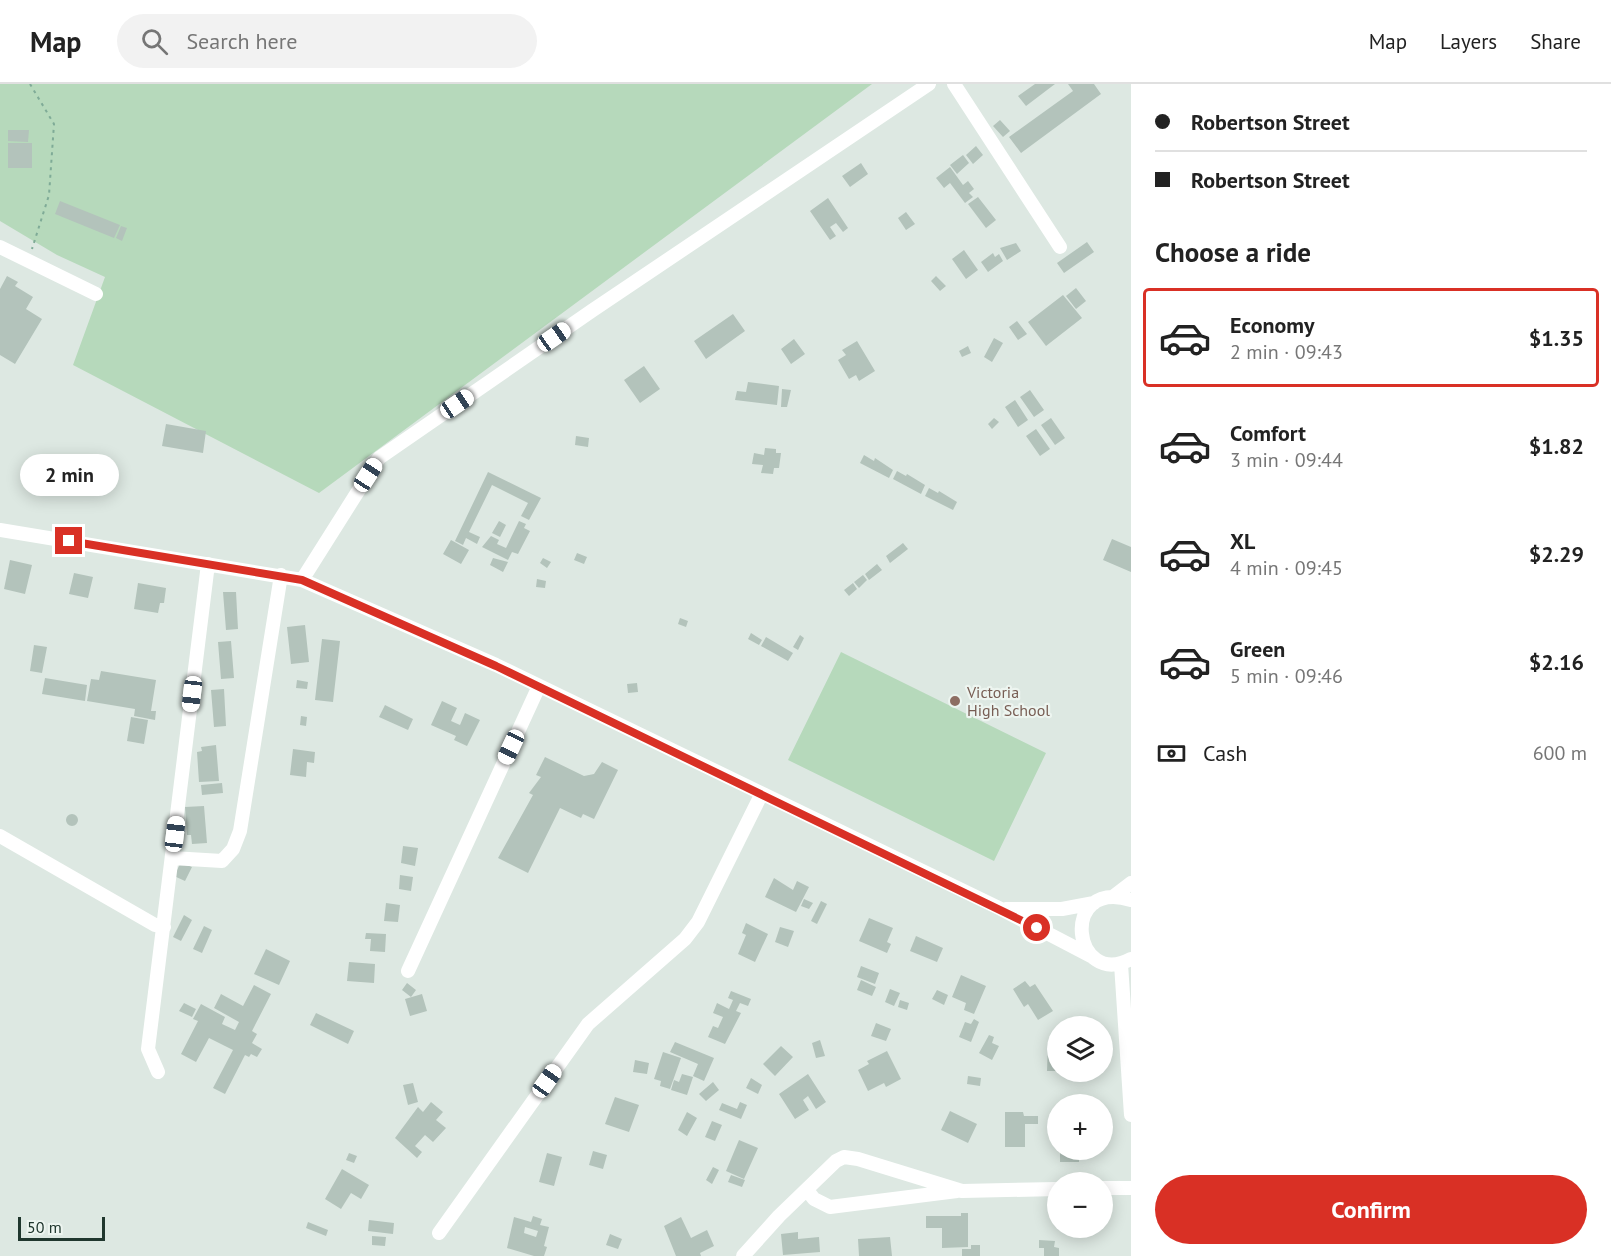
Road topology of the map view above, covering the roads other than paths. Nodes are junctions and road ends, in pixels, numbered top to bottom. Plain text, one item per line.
1 (929, 84) edge
2 (954, 84) edge
3 (0, 247) edge
4 (1060, 247) dead end
5 (96, 294) dead end
6 (0, 530) edge
7 (208, 564) junction
8 (281, 575) junction
9 (302, 580) junction
10 (539, 687) junction
11 (761, 795) junction
12 (0, 836) edge
13 (172, 858) junction
14 (1131, 884) edge
15 (1114, 896) junction
16 (1131, 900) edge
17 (1094, 903) junction
18 (1001, 909) junction
19 (164, 927) junction
20 (1091, 956) junction
21 (1126, 962) edge
22 (408, 971) dead end
23 (158, 1072) dead end
24 (1131, 1115) edge
25 (1113, 1188) edge
26 (1131, 1188) edge
27 (1047, 1189) edge
28 (807, 1190) junction
29 (962, 1191) junction
30 (439, 1233) dead end
31 (744, 1256) edge

1 - 9 street
2 - 4 street
3 - 5 street
6 - 7 street
7 - 8 street
7 - 13 street
8 - 9 street
8 - 13 street
9 - 10 street
10 - 11 street
10 - 22 street
11 - 18 street
11 - 30 street
12 - 19 street
13 - 19 street
14 - 15 street
15 - 16 street
15 - 17 street
17 - 18 street
17 - 20 street
18 - 20 street
19 - 23 street
20 - 21 street
21 - 24 street
25 - 26 street
27 - 29 street
28 - 29 street
28 - 29 street
28 - 31 street

